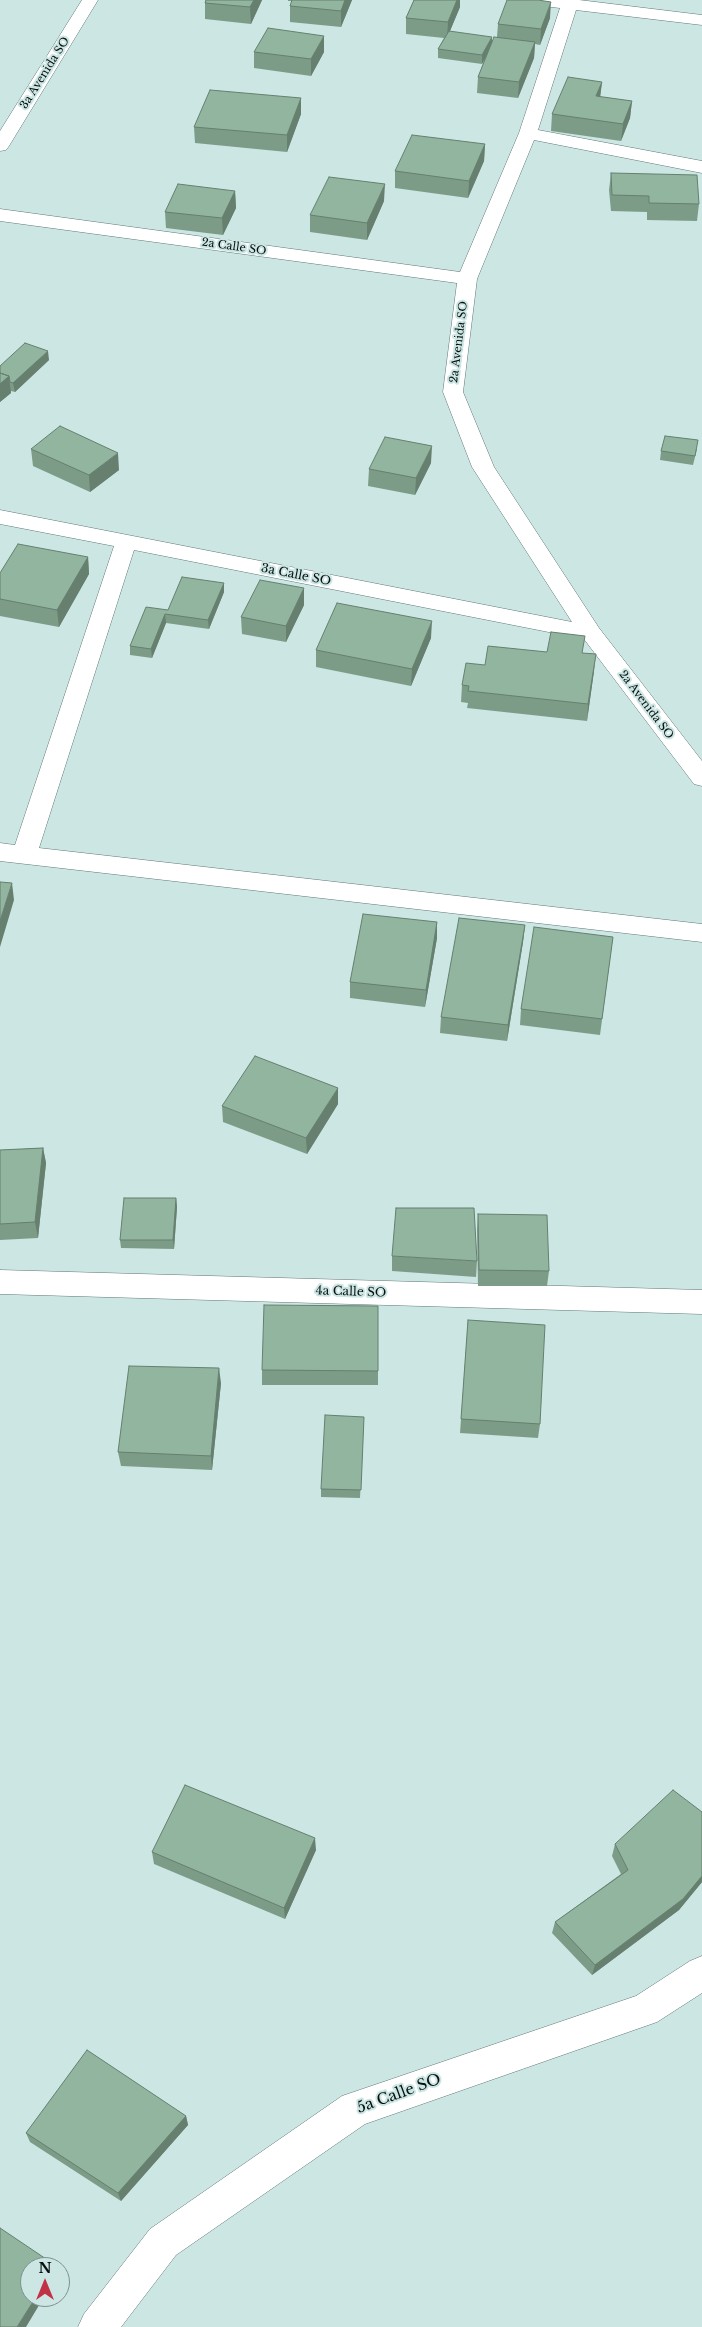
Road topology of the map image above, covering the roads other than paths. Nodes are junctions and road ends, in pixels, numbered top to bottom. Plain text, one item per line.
1 (90, 0) edge
2 (534, 0) edge
3 (570, 2) edge
4 (702, 20) edge
5 (528, 133) junction
6 (0, 146) edge
7 (702, 167) edge
8 (0, 215) edge
9 (468, 280) junction
10 (0, 517) edge
11 (126, 542) junction
12 (591, 633) junction
13 (702, 778) edge
14 (12, 854) edge
15 (702, 933) edge
16 (0, 1282) edge
17 (702, 1302) edge
18 (702, 1973) edge
19 (97, 2327) edge

1 - 6 street, 3a Avenida SO
2 - 3 street
3 - 4 street
3 - 5 street, 2a Avenida SO
5 - 7 street
5 - 9 street, 2a Avenida SO
8 - 9 street, 2a Calle SO
9 - 12 street, 2a Avenida SO
10 - 11 street, 3a Calle SO
11 - 12 street, 3a Calle SO
11 - 14 street
12 - 13 street, 2a Avenida SO
14 - 15 street
16 - 17 street, 4a Calle SO
18 - 19 street, 5a Calle SO

